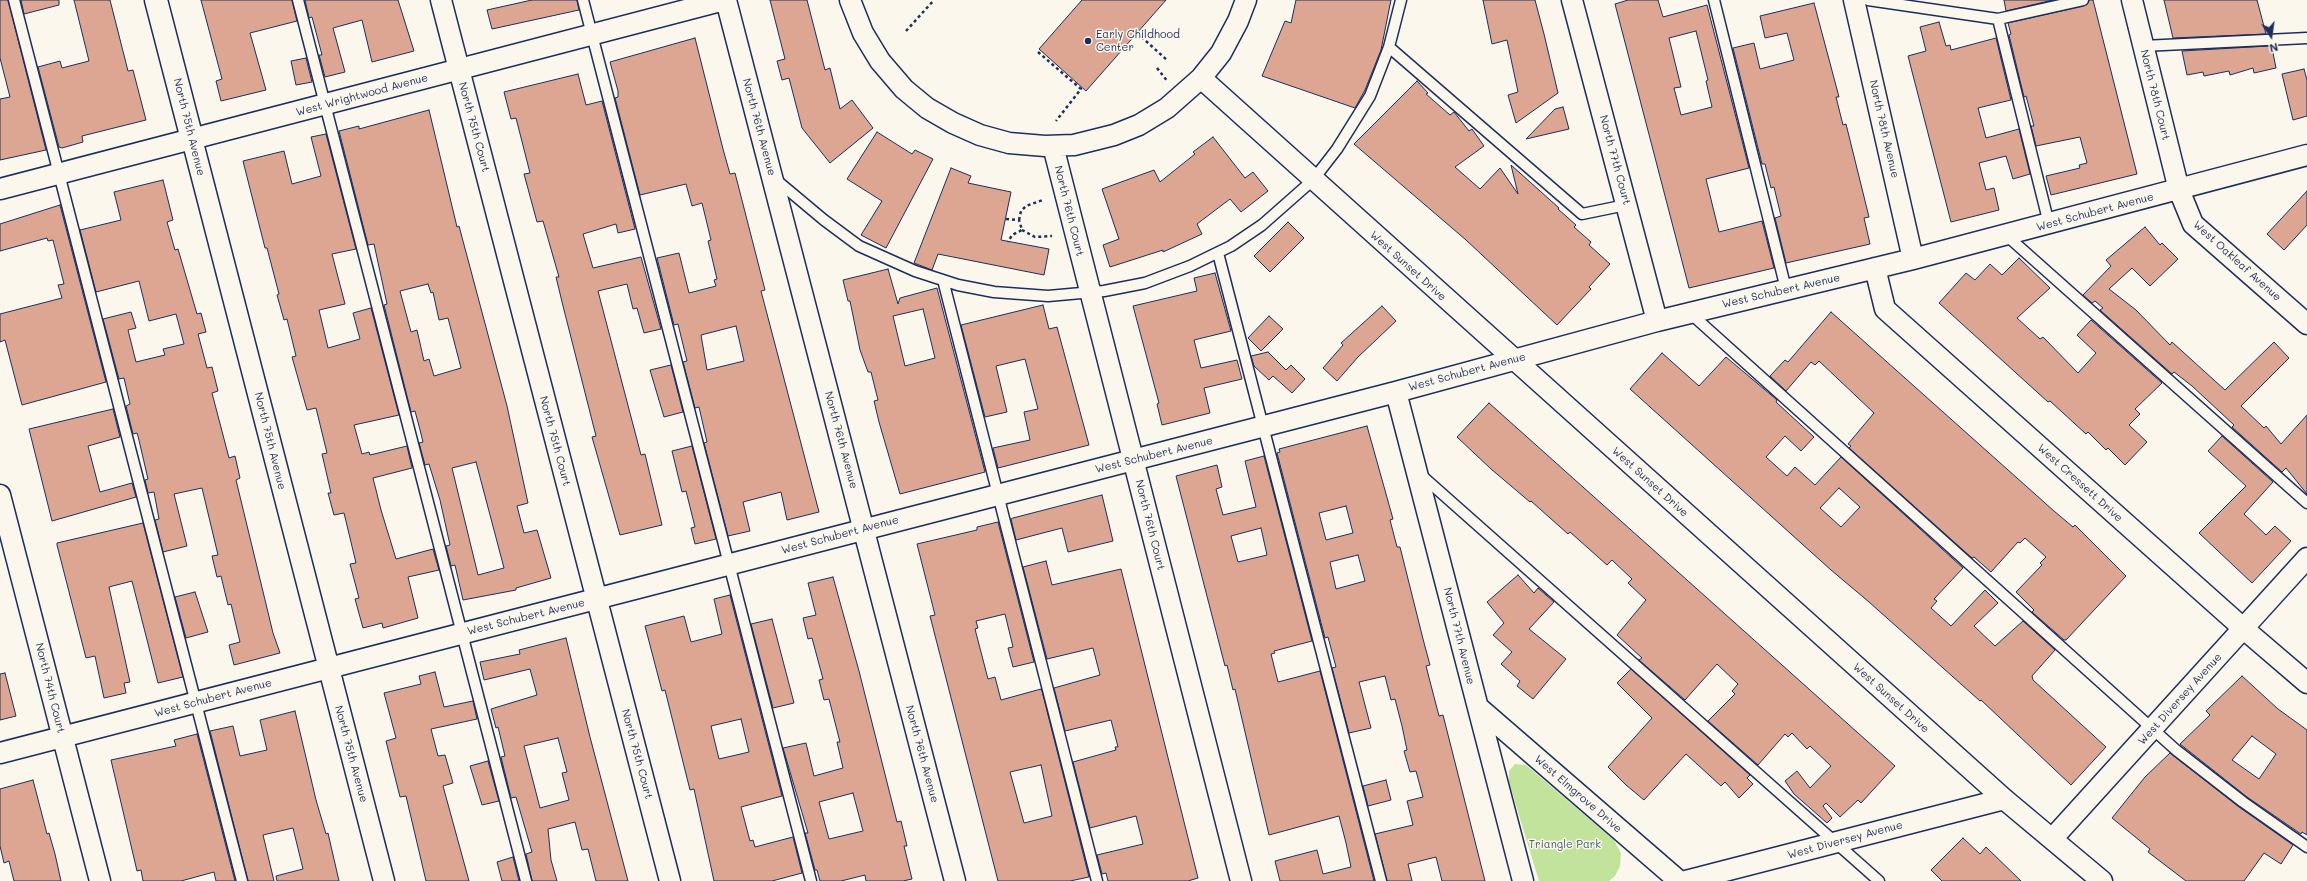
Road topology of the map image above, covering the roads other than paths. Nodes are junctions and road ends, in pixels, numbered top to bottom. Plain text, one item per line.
1 (14, 0) edge
2 (156, 0) edge
3 (298, 0) edge
4 (441, 0) edge
5 (583, 0) edge
6 (725, 0) edge
7 (850, 0) edge
8 (1246, 0) edge
9 (1401, 0) edge
10 (1572, 0) edge
11 (1714, 0) edge
12 (1854, 0) edge
13 (1868, 0) edge
14 (2083, 0) edge
15 (2132, 0) edge
16 (1998, 19) junction
17 (592, 35) junction
18 (2307, 38) edge
19 (2143, 46) junction
20 (1389, 47) junction
21 (459, 69) junction
22 (1201, 78) junction
23 (325, 104) junction
24 (192, 139) junction
25 (1053, 146) junction
26 (2307, 155) edge
27 (59, 174) junction
28 (772, 176) junction
29 (1313, 180) junction
30 (0, 189) edge
31 (2178, 190) junction
32 (1626, 205) junction
33 (2049, 224) junction
34 (2006, 235) junction
35 (1218, 253) junction
36 (1913, 259) junction
37 (1876, 268) junction
38 (943, 280) junction
39 (1786, 289) junction
40 (1090, 293) junction
41 (1690, 313) junction
42 (1657, 320) junction
43 (2307, 324) edge
44 (1513, 360) junction
45 (1396, 392) junction
46 (1263, 426) junction
47 (1133, 460) junction
48 (1417, 471) junction
49 (997, 494) junction
50 (0, 495) edge
51 (2307, 503) edge
52 (863, 528) junction
53 (2307, 558) edge
54 (729, 564) junction
55 (596, 599) junction
56 (2244, 629) junction
57 (462, 634) junction
58 (329, 667) junction
59 (2307, 683) edge
60 (195, 703) junction
61 (1478, 707) junction
62 (2153, 729) junction
63 (62, 737) junction
64 (0, 753) edge
65 (2004, 799) junction
66 (2052, 839) junction
67 (1835, 842) junction
68 (2307, 846) edge
69 (100, 881) edge
70 (242, 881) edge
71 (384, 881) edge
72 (526, 881) edge
73 (670, 881) edge
74 (811, 881) edge
75 (955, 881) edge
76 (1098, 881) edge
77 (1241, 881) edge
78 (1380, 881) edge
79 (1523, 881) edge
80 (1678, 881) edge
81 (1686, 881) edge
82 (1879, 881) edge
83 (2102, 881) edge

1 - 27 lane
2 - 24 street, North 75th Avenue
3 - 23 lane
4 - 21 street, North 75th Court
5 - 17 lane
6 - 17 street, West Wrightwood Avenue
6 - 28 street, North 76th Avenue
7 - 25 street
8 - 22 street
9 - 20 lane
10 - 32 street, North 77th Court
11 - 39 lane
12 - 36 street, North 78th Avenue
13 - 16 lane
14 - 16 lane
15 - 19 street, North 78th Court
16 - 33 lane
17 - 21 street, West Wrightwood Avenue
17 - 54 lane
18 - 19 lane
19 - 31 street, North 78th Court
20 - 29 lane
20 - 32 lane
21 - 23 street, West Wrightwood Avenue
21 - 55 street, North 75th Court
22 - 25 street
22 - 29 street, West Sunset Drive
23 - 24 street, West Wrightwood Avenue
23 - 57 lane
24 - 27 street, West Wrightwood Avenue
24 - 58 street, North 75th Avenue
25 - 40 street, North 76th Court
26 - 31 street, West Schubert Avenue
27 - 30 street, West Wrightwood Avenue
27 - 60 lane
28 - 38 lane
28 - 52 street, North 76th Avenue
29 - 35 lane
29 - 44 street, West Sunset Drive
31 - 33 street, West Schubert Avenue
31 - 43 street, West Oakleaf Avenue
32 - 42 street, North 77th Court
33 - 34 street, West Schubert Avenue
34 - 36 street, West Schubert Avenue
34 - 51 lane
35 - 40 lane
35 - 46 lane
36 - 37 street, West Schubert Avenue
37 - 39 street, West Schubert Avenue
37 - 56 street, West Cressett Drive
38 - 40 lane
38 - 49 lane
39 - 41 street, West Schubert Avenue
40 - 47 street, North 76th Court
41 - 42 street, West Schubert Avenue
41 - 62 lane
42 - 44 street, West Schubert Avenue
44 - 45 street, West Schubert Avenue
44 - 65 street, West Sunset Drive
45 - 46 street, West Schubert Avenue
45 - 48 street, North 77th Avenue
46 - 47 street, West Schubert Avenue
46 - 78 lane
47 - 49 street, West Schubert Avenue
47 - 77 street, North 76th Court
48 - 61 street, North 77th Avenue
48 - 67 lane
49 - 52 street, West Schubert Avenue
49 - 76 lane
50 - 63 street, North 74th Court
52 - 54 street, West Schubert Avenue
52 - 75 street, North 76th Avenue
53 - 56 street, West Diversey Avenue
54 - 55 street, West Schubert Avenue
54 - 74 lane
55 - 57 street, West Schubert Avenue
55 - 73 street, North 75th Court
56 - 59 street, West Cressett Drive
56 - 62 street, West Diversey Avenue
57 - 58 street, West Schubert Avenue
57 - 72 lane
58 - 60 street, West Schubert Avenue
58 - 71 street, North 75th Avenue
60 - 63 street, West Schubert Avenue
60 - 70 lane
61 - 79 street, North 77th Avenue
61 - 80 street, West Elmgrove Drive
62 - 66 street, West Diversey Avenue
62 - 68 lane
63 - 64 street, West Schubert Avenue
63 - 69 street, North 74th Court
65 - 66 street, West Sunset Drive
65 - 67 street, West Diversey Avenue
66 - 83 street, West Sunset Drive
67 - 81 street, West Diversey Avenue
67 - 82 lane

